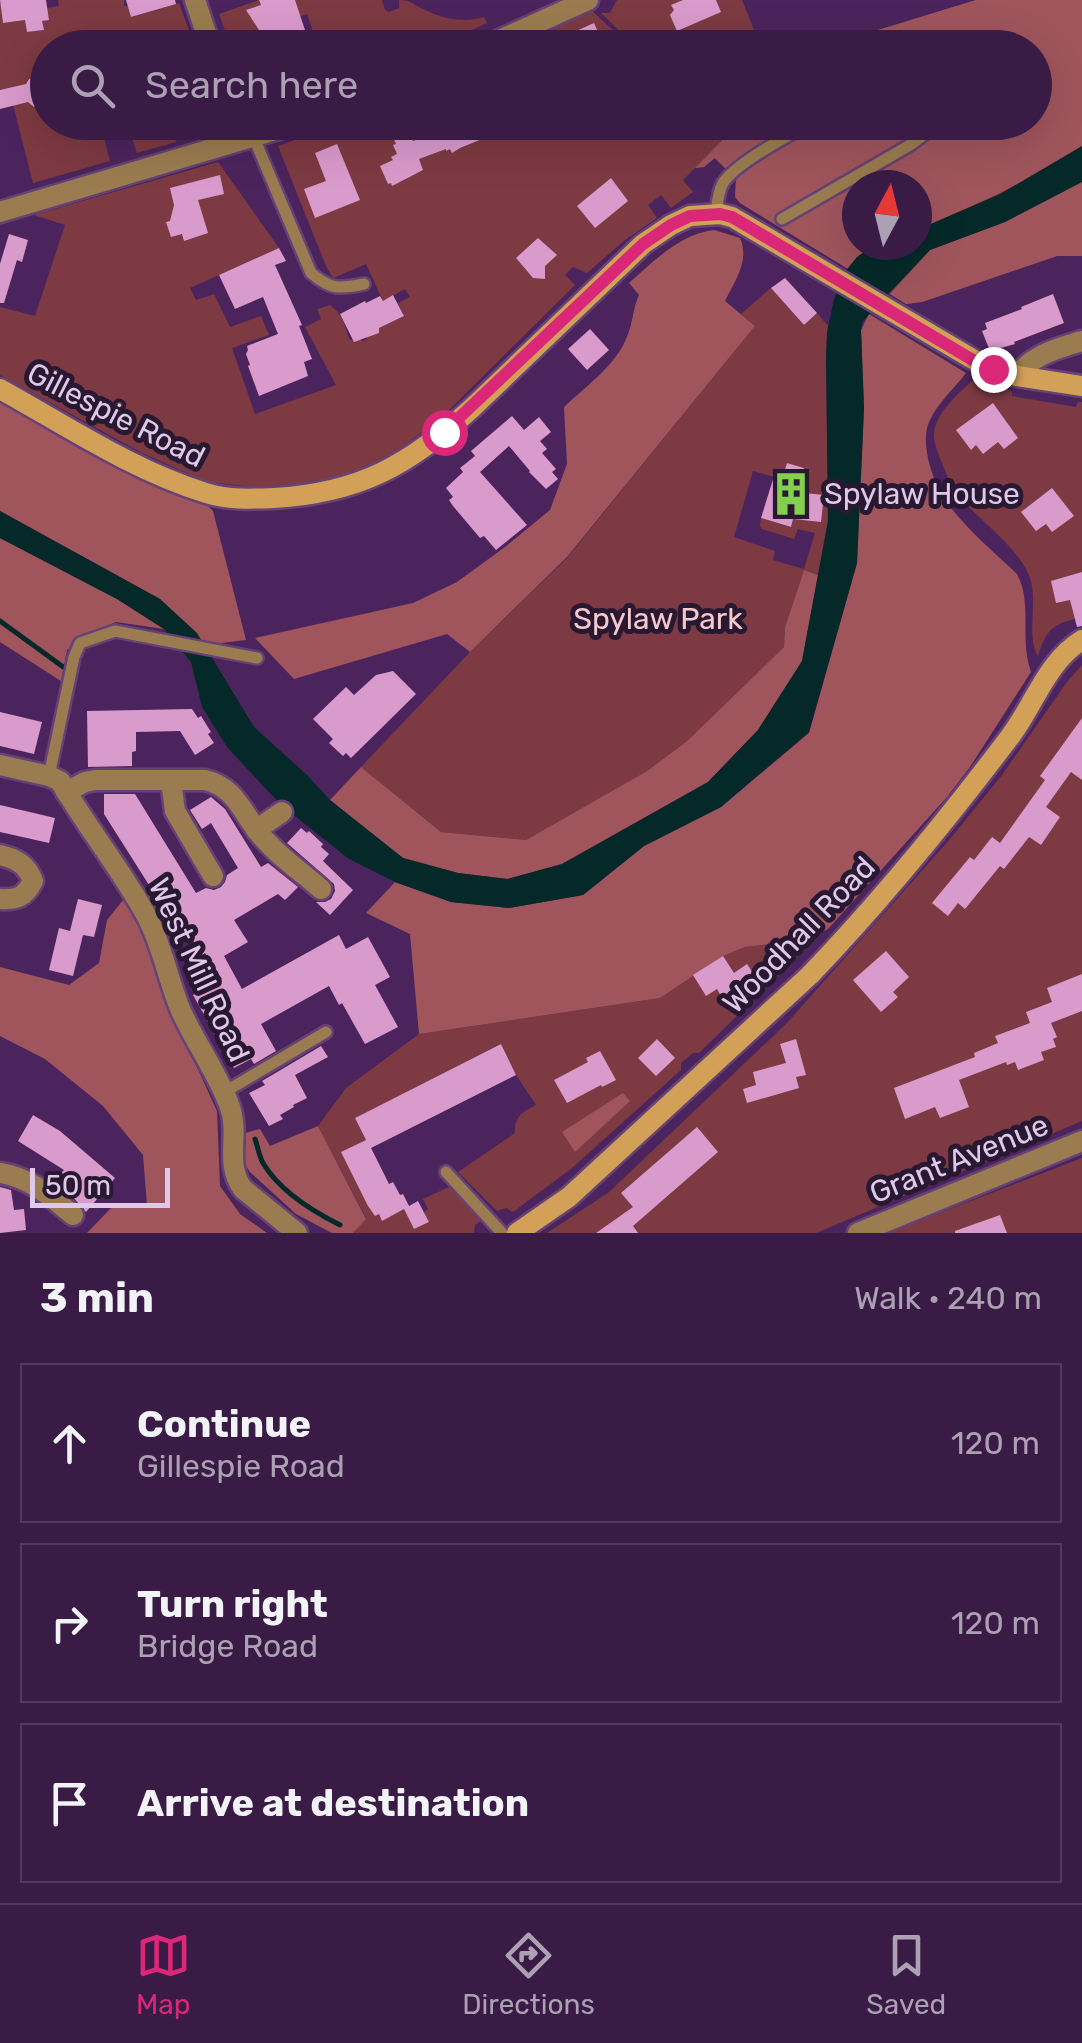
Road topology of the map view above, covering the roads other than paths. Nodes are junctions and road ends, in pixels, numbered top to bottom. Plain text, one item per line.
1 (195, 0) edge
2 (588, 0) edge
3 (205, 30) edge
4 (522, 30) edge
5 (226, 140) edge
6 (248, 140) edge
7 (782, 140) edge
8 (917, 140) edge
9 (0, 212) edge
10 (711, 214) junction
11 (782, 219) dead end
12 (364, 284) dead end
13 (1082, 341) edge
14 (1016, 376) junction
15 (1082, 386) edge
16 (0, 390) edge
17 (1082, 640) edge
18 (257, 658) dead end
19 (0, 765) edge
20 (49, 776) junction
21 (172, 781) junction
22 (66, 792) junction
23 (282, 812) dead end
24 (256, 830) junction
25 (0, 855) edge
26 (213, 876) dead end
27 (321, 889) dead end
28 (0, 898) edge
29 (326, 1032) dead end
30 (223, 1093) junction
31 (1082, 1141) edge
32 (446, 1172) dead end
33 (0, 1173) edge
34 (60, 1212) dead end
35 (298, 1233) edge
36 (502, 1233) edge
37 (516, 1233) edge
38 (858, 1233) edge

1 - 3 street
2 - 4 street
5 - 9 street
6 - 12 lane
7 - 10 lane
8 - 11 lane
10 - 14 main road
10 - 16 main road, Gillespie Road
13 - 14 street
14 - 15 main road
17 - 37 main road, Woodhall Road
18 - 20 lane
19 - 20 street
20 - 22 street, West Mill Road
21 - 22 street
21 - 24 street
21 - 26 street
22 - 30 street, West Mill Road
23 - 24 street
24 - 27 street
25 - 28 street
29 - 30 lane
30 - 35 street, West Mill Road
31 - 38 street, Grant Avenue
32 - 36 lane
33 - 34 street

